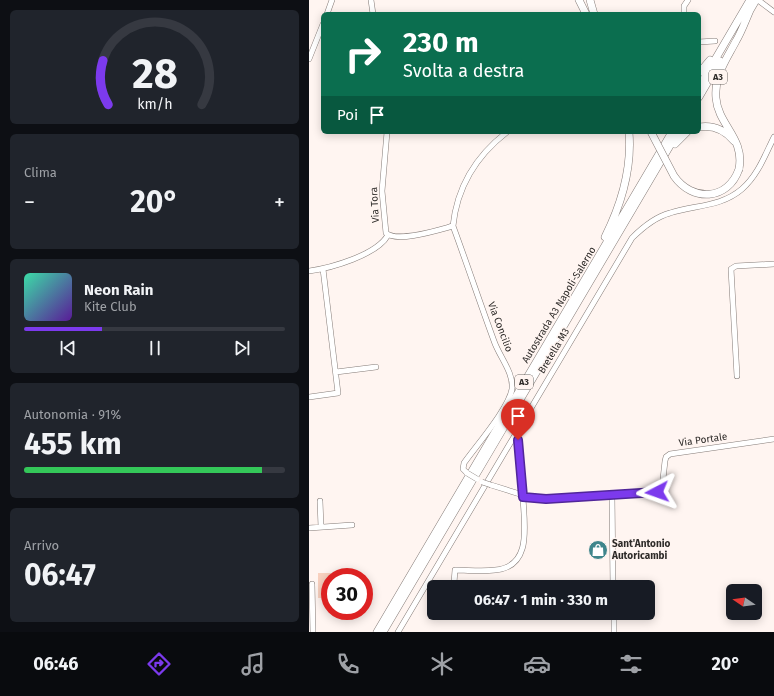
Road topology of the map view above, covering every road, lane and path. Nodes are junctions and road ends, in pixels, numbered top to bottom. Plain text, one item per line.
1 (332, 0) edge
2 (371, 0) edge
3 (579, 0) edge
4 (590, 0) edge
5 (688, 0) edge
6 (757, 0) edge
7 (750, 4) edge
8 (328, 12) edge
9 (373, 12) edge
10 (585, 12) edge
11 (593, 12) edge
12 (684, 12) edge
13 (774, 12) edge
14 (321, 29) edge
15 (715, 41) dead end
16 (701, 42) edge
17 (309, 59) edge
18 (701, 71) edge
19 (701, 84) edge
20 (701, 93) edge
21 (701, 127) edge
22 (387, 134) edge
23 (505, 134) edge
24 (629, 134) edge
25 (652, 134) edge
26 (671, 134) edge
27 (677, 134) edge
28 (685, 134) edge
29 (774, 137) edge
30 (738, 148) junction
31 (642, 194) junction
32 (453, 226) junction
33 (388, 235) junction
34 (774, 264) edge
35 (323, 269) junction
36 (309, 271) edge
37 (569, 306) junction
38 (376, 367) dead end
39 (336, 372) junction
40 (737, 376) dead end
41 (309, 397) edge
42 (774, 439) edge
43 (518, 440) dead end
44 (612, 495) junction
45 (523, 496) junction
46 (320, 501) dead end
47 (353, 525) dead end
48 (321, 527) junction
49 (309, 528) edge
50 (454, 580) edge
51 (613, 580) edge
52 (312, 584) dead end
53 (614, 620) edge
54 (313, 632) edge
55 (377, 632) edge
56 (383, 632) edge
57 (399, 632) edge
58 (614, 632) edge

1 - 8 street
2 - 9 street
3 - 10 highway
4 - 11 highway
5 - 12 street
6 - 7 highway, A3
6 - 13 street
7 - 18 highway, A3
7 - 19 highway, A3
7 - 20 highway, A3
7 - 30 highway, A3
14 - 17 street
15 - 16 street
21 - 30 highway
22 - 33 street, Via Tora
23 - 32 street
24 - 37 highway, A3
25 - 30 highway, A3, bridge
26 - 37 highway, Autostrada A3 Napoli-Salerno / A3
27 - 31 highway, Autostrada A3 Napoli-Salerno / A3
28 - 31 highway, A3
29 - 57 street, Bretella M3
31 - 56 highway, Autostrada A3 Napoli-Salerno / A3
32 - 33 street, Via Tora
32 - 45 street, Via Concilio, bridge
33 - 35 street
34 - 40 street
35 - 36 street
35 - 39 street
37 - 55 highway, Autostrada A3 Napoli-Salerno / A3
38 - 39 street
39 - 41 street
42 - 44 street, Via Portale
43 - 45 street
44 - 45 street, Via Portale
44 - 51 street
45 - 50 street
46 - 48 street
47 - 48 street
48 - 49 street
52 - 54 street
53 - 58 street

